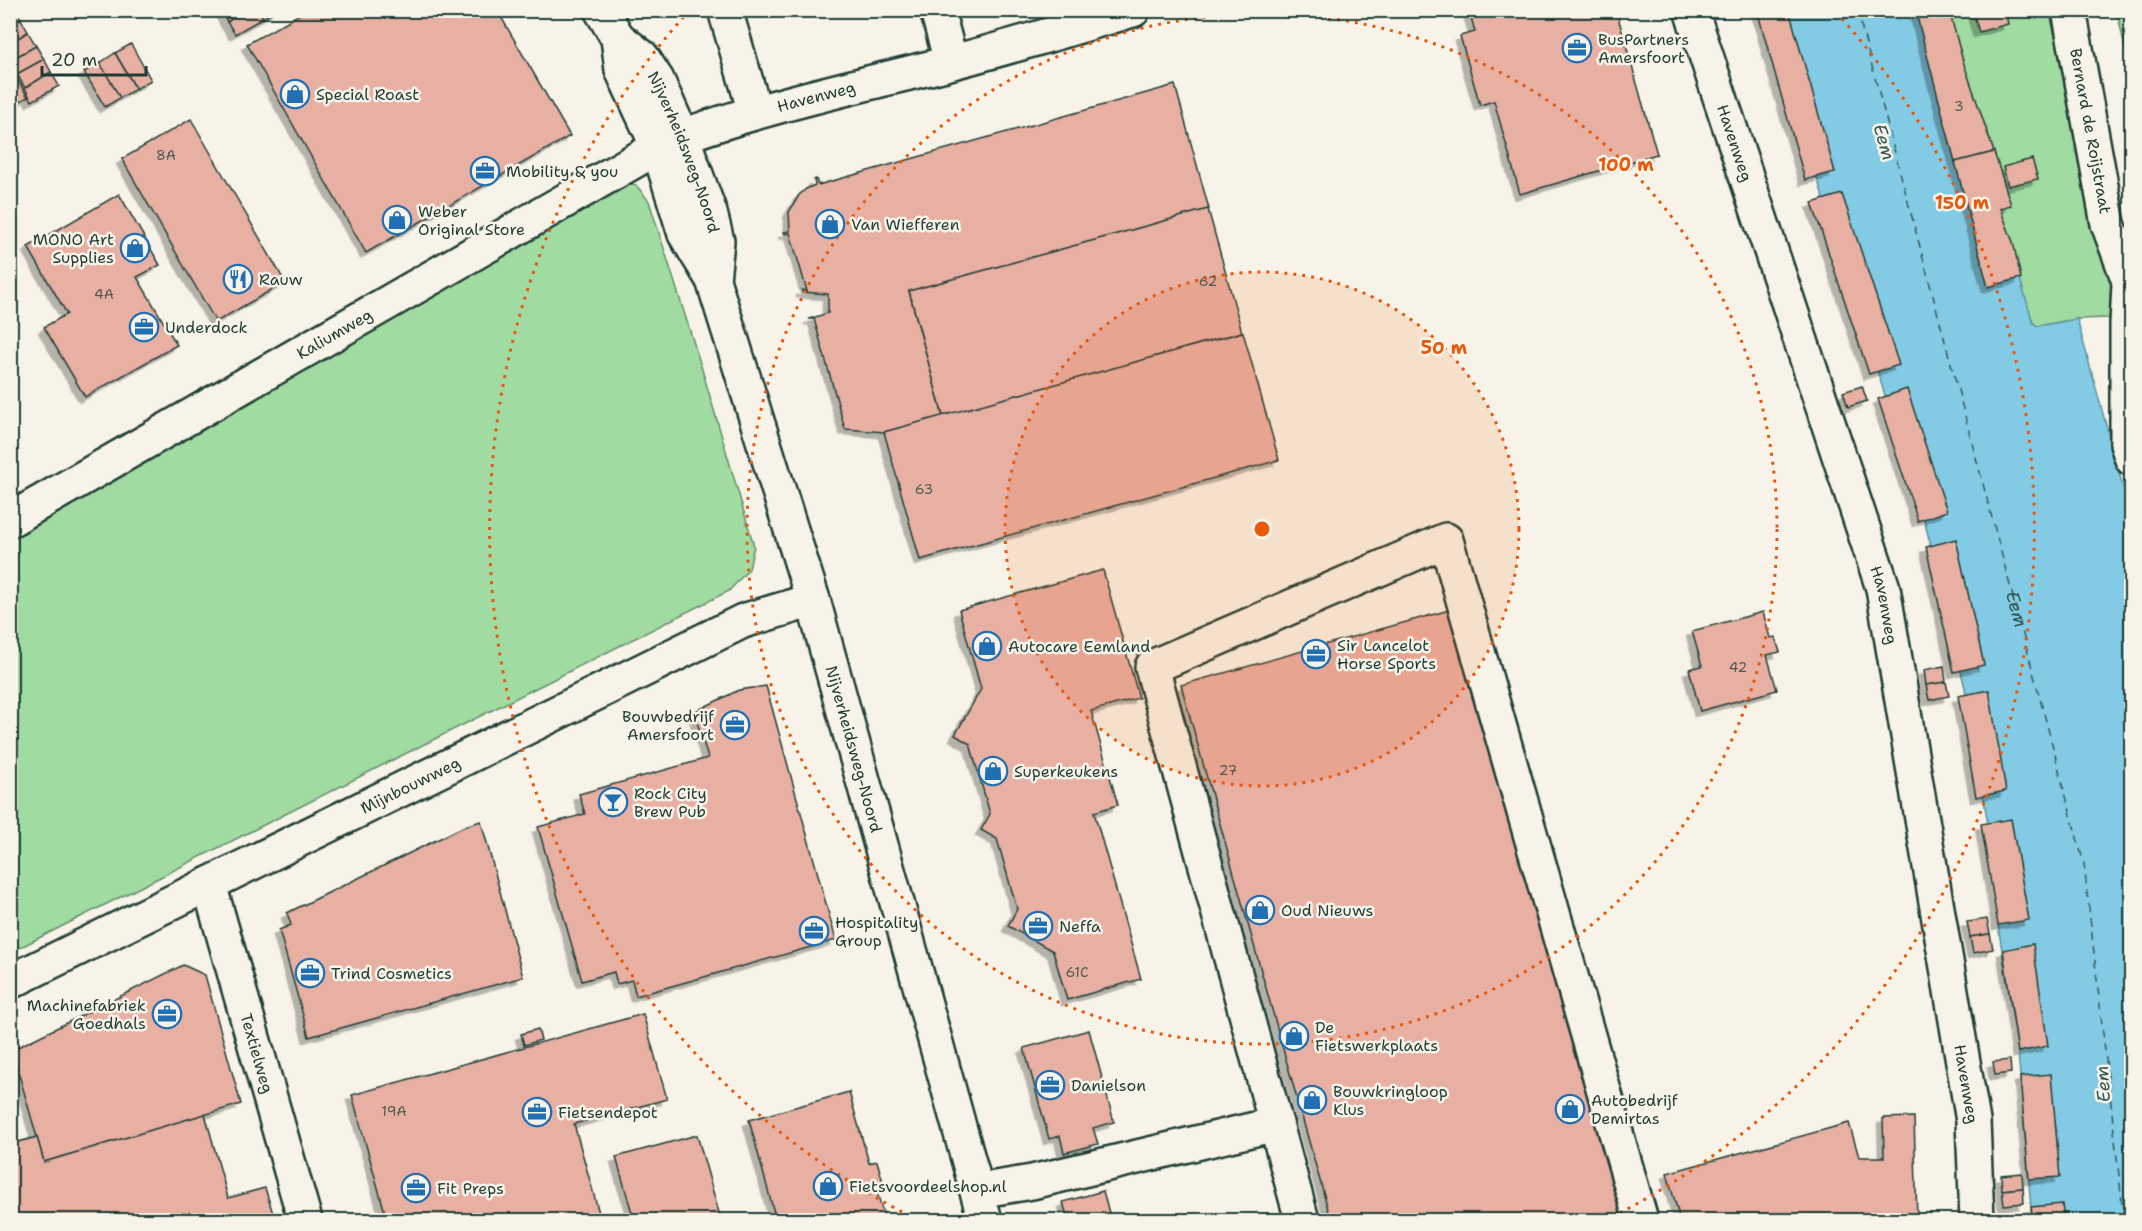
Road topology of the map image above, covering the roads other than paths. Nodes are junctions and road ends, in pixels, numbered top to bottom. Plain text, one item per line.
1 (601, 10) edge
2 (725, 10) edge
3 (937, 10) edge
4 (1133, 10) edge
5 (1691, 10) edge
6 (2069, 10) edge
7 (1071, 20) edge
8 (951, 62) junction
9 (755, 112) junction
10 (670, 142) junction
11 (2131, 285) edge
12 (2132, 459) edge
13 (10, 520) edge
14 (813, 600) junction
15 (209, 884) junction
16 (10, 982) edge
17 (1276, 1124) junction
18 (981, 1206) edge
19 (305, 1221) edge
20 (1302, 1221) edge
21 (1641, 1221) edge
22 (1977, 1221) edge

1 - 10 street, Nijverheidsweg-Noord
2 - 9 street
3 - 8 street
4 - 7 street, Havenweg
5 - 22 street, Havenweg
6 - 11 street, Bernard de Roijstraat
7 - 8 street, Havenweg
8 - 9 street, Havenweg
9 - 10 street, Havenweg
10 - 13 street, Kaliumweg
10 - 14 street, Nijverheidsweg-Noord
11 - 12 street
14 - 15 street, Mijnbouwweg
14 - 18 street, Nijverheidsweg-Noord
15 - 16 street, Mijnbouwweg
15 - 19 street, Textielweg
17 - 18 street
17 - 20 street
17 - 21 street

